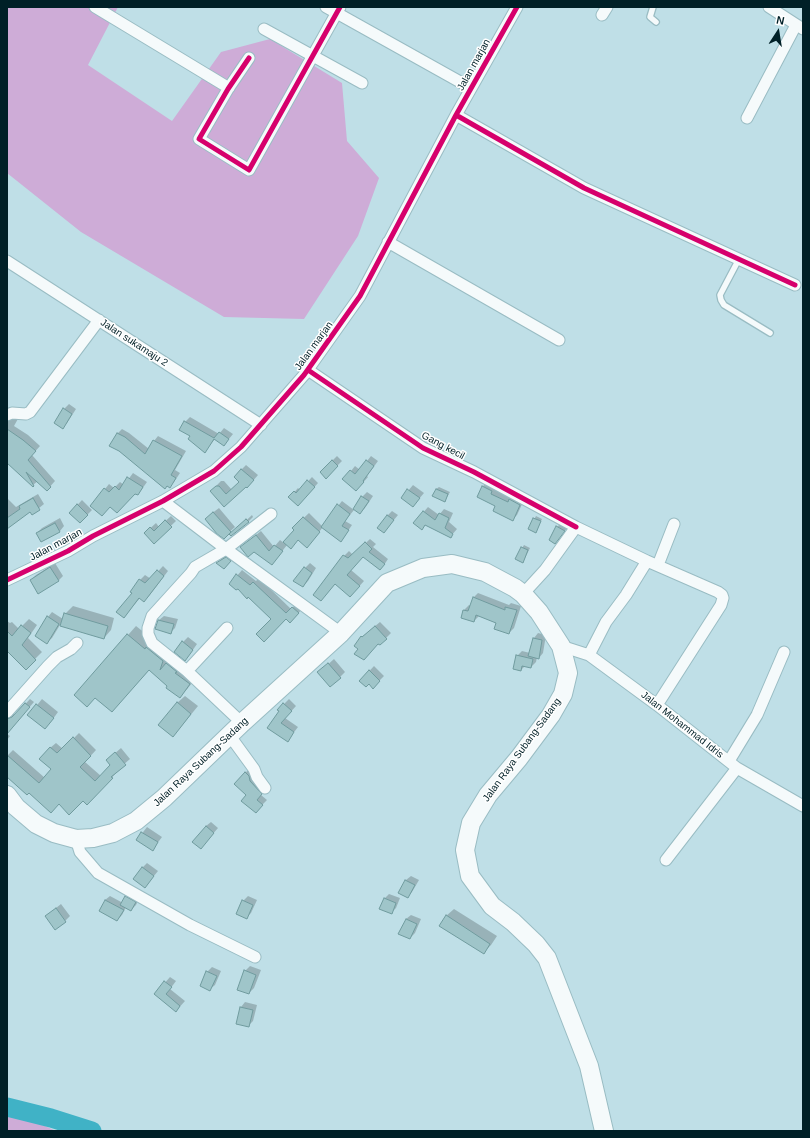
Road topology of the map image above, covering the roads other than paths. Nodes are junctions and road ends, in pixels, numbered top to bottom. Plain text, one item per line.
1 (95, 7) edge
2 (326, 7) edge
3 (516, 7) edge
4 (653, 7) edge
5 (769, 7) edge
6 (108, 10) edge
7 (338, 10) edge
8 (656, 22) dead end
9 (800, 27) edge
10 (264, 29) dead end
11 (313, 56) junction
12 (249, 58) dead end
13 (362, 83) dead end
14 (229, 88) junction
15 (472, 88) junction
16 (456, 115) junction
17 (747, 118) dead end
18 (388, 242) junction
19 (739, 259) junction
20 (7, 260) edge
21 (795, 285) dead end
22 (99, 320) junction
23 (770, 333) dead end
24 (559, 340) dead end
25 (308, 370) junction
26 (7, 414) edge
27 (261, 425) junction
28 (164, 501) junction
29 (272, 514) dead end
30 (674, 524) dead end
31 (576, 527) junction
32 (226, 549) junction
33 (647, 560) junction
34 (658, 565) junction
35 (7, 580) edge
36 (523, 594) junction
37 (227, 628) dead end
38 (341, 634) junction
39 (77, 643) dead end
40 (561, 646) junction
41 (784, 652) dead end
42 (589, 655) junction
43 (187, 670) junction
44 (657, 705) junction
45 (7, 712) edge
46 (236, 730) junction
47 (733, 764) junction
48 (265, 788) dead end
49 (7, 795) edge
50 (803, 806) edge
51 (76, 839) junction
52 (666, 860) dead end
53 (255, 957) dead end
54 (604, 1131) edge

1 - 6 street
2 - 7 street
3 - 15 street, Jalan marjan
4 - 8 lane
5 - 9 street
6 - 14 street
7 - 11 street
7 - 15 street
9 - 17 street
10 - 11 street
11 - 13 street
11 - 14 street
12 - 14 street
15 - 16 street, Jalan marjan
16 - 18 street, Jalan marjan
16 - 19 street
18 - 24 street
18 - 25 street, Jalan marjan
19 - 21 street
19 - 23 lane
20 - 22 street, Jalan sukamaju 2
22 - 26 street
22 - 27 street, Jalan sukamaju 2
25 - 27 street, Jalan marjan
25 - 31 street, Gang kecil
27 - 28 street, Jalan marjan
28 - 32 street
28 - 35 street, Jalan marjan
29 - 32 street
30 - 34 street
31 - 33 street, Gang kecil
31 - 36 street
32 - 38 street
32 - 43 street
33 - 34 street, Gang kecil
33 - 42 street
34 - 44 street, Gang kecil
36 - 38 main road, Jalan Raya Subang-Sadang
36 - 40 main road, Jalan Raya Subang-Sadang
37 - 43 street
38 - 46 main road, Jalan Raya Subang-Sadang
39 - 45 street
40 - 42 street, Jalan Mohammad Idris
40 - 54 main road, Jalan Raya Subang-Sadang
41 - 47 street
42 - 44 street, Jalan Mohammad Idris
43 - 46 street
44 - 47 street, Jalan Mohammad Idris
46 - 48 street
46 - 51 main road, Jalan Raya Subang-Sadang
47 - 50 street, Jalan Mohammad Idris
47 - 52 street
49 - 51 main road, Jalan Raya Subang-Sadang
51 - 53 street

